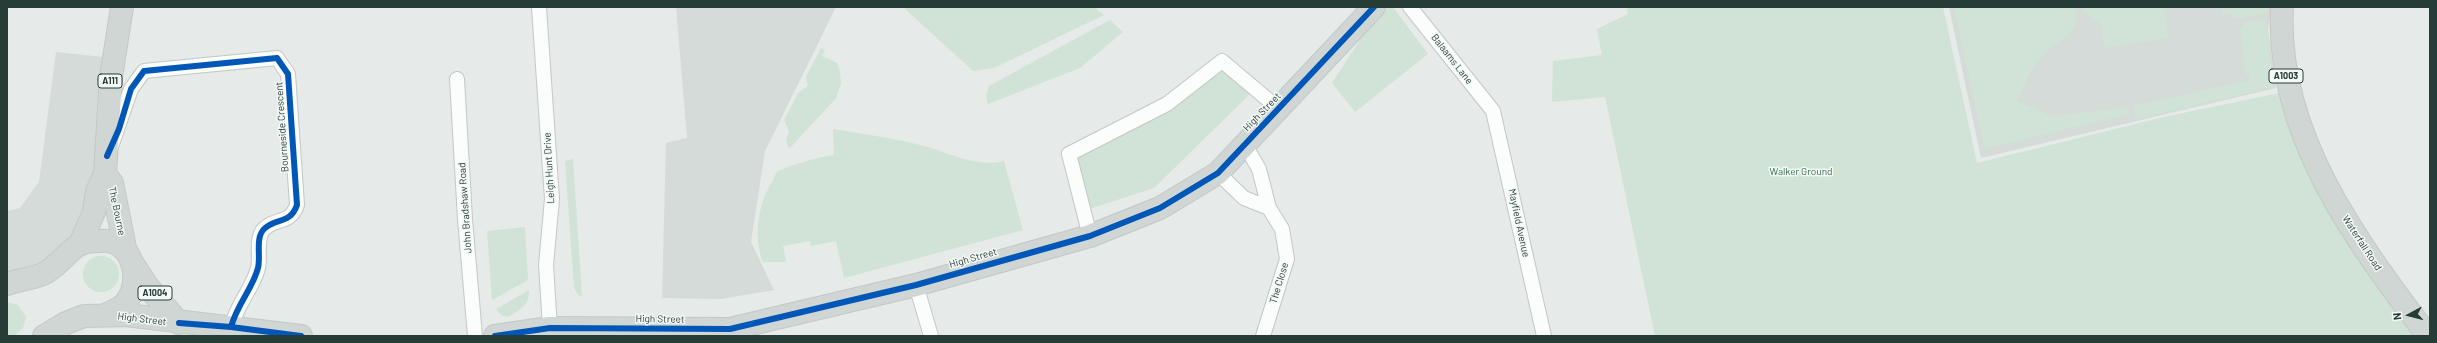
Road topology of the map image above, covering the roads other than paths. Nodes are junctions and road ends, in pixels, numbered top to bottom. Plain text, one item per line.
1 (122, 7) edge
2 (539, 7) edge
3 (1374, 7) edge
4 (1410, 7) edge
5 (2282, 7) edge
6 (457, 79) dead end
7 (1279, 109) junction
8 (1493, 111) joint
9 (1245, 145) junction
10 (106, 165) junction
11 (1218, 173) junction
12 (1269, 208) junction
13 (1090, 236) junction
14 (80, 244) junction
15 (129, 256) junction
16 (7, 284) edge
17 (916, 285) junction
18 (105, 315) junction
19 (179, 323) junction
20 (232, 327) junction
21 (550, 328) junction
22 (44, 336) edge
23 (301, 336) edge
24 (475, 336) edge
25 (495, 336) edge
26 (931, 336) edge
27 (1263, 336) edge
28 (1544, 336) edge
29 (2428, 336) edge

1 - 10 main road, The Bourne / A111
2 - 21 street, Leigh Hunt Drive
3 - 7 main road, High Street
4 - 8 street, Balaams Lane
5 - 29 main road, Waterfall Road / A1003
6 - 24 street, John Bradshaw Road
7 - 9 main road, High Street
7 - 13 street
8 - 28 street, Mayfield Avenue
9 - 11 main road, High Street
9 - 12 street, The Close
10 - 14 main road, The Bourne / A111
10 - 15 main road, The Bourne / A111
10 - 20 street, Bourneside Crescent
11 - 12 street
11 - 13 main road, High Street
12 - 27 street, The Close
13 - 17 main road, High Street
14 - 15 main road
14 - 16 main road, A111
15 - 18 main road, A111
15 - 19 main road, High Street / A1004
17 - 21 main road, High Street
17 - 26 street
18 - 19 main road, High Street
18 - 22 main road, A111
19 - 20 main road, High Street
20 - 23 main road, High Street
21 - 25 main road, High Street

